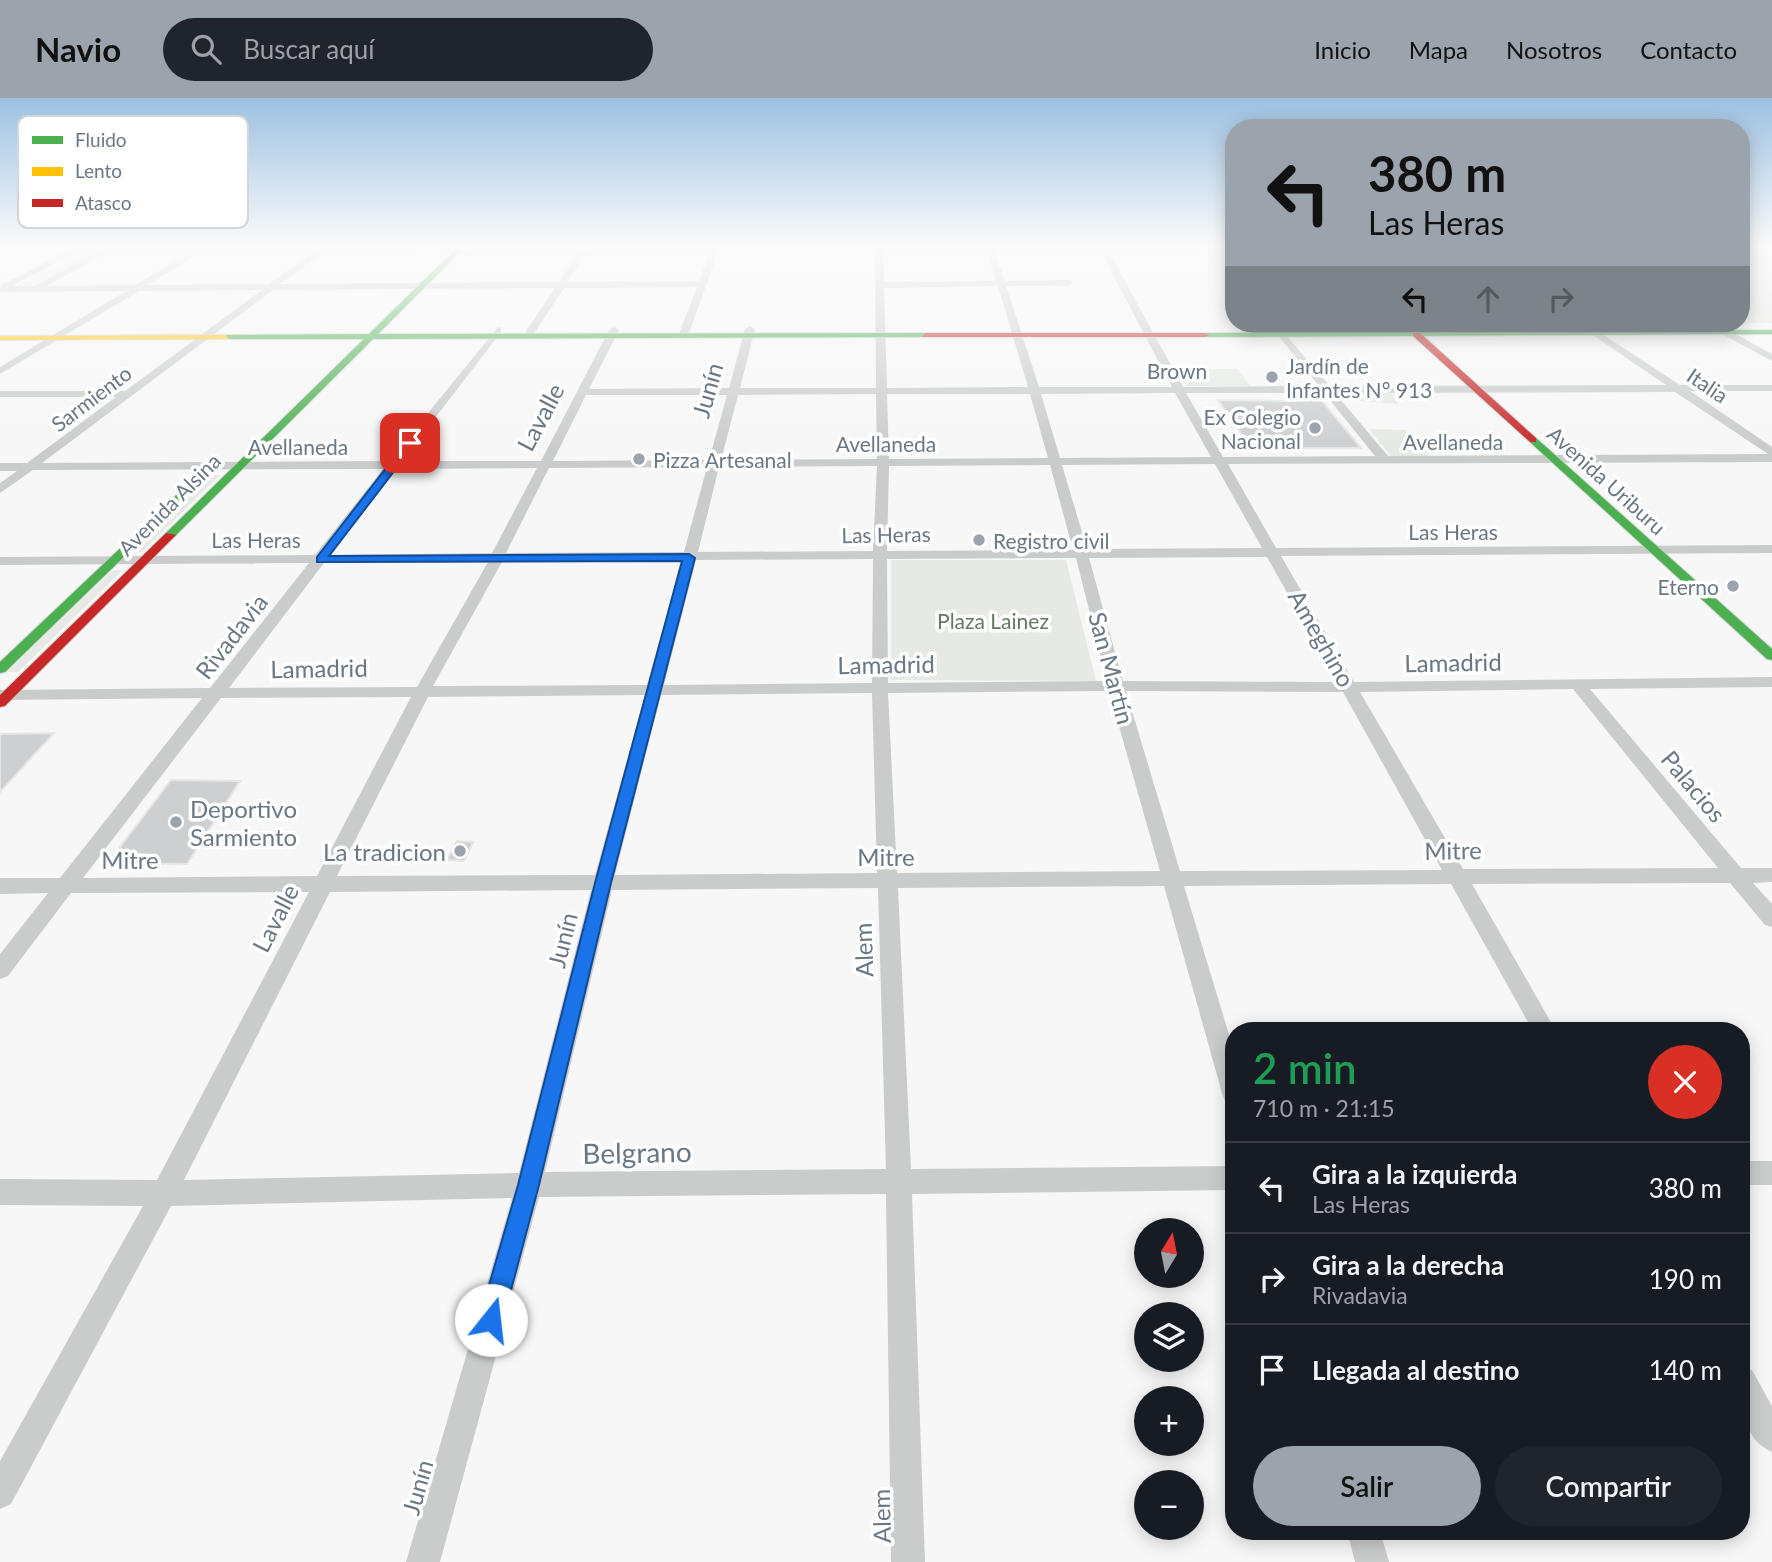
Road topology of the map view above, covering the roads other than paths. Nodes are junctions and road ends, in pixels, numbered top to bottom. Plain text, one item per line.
1 (97, 312) edge
2 (238, 312) edge
3 (381, 312) edge
4 (390, 312) edge
5 (543, 312) edge
6 (690, 312) edge
7 (881, 312) edge
8 (1010, 312) edge
9 (1138, 312) edge
10 (1772, 326) edge
11 (1750, 327) edge
12 (1017, 331) junction
13 (1148, 331) junction
14 (1225, 331) edge
15 (1750, 331) edge
16 (0, 332) edge
17 (683, 332) junction
18 (749, 332) junction
19 (881, 332) junction
20 (1772, 332) edge
21 (496, 333) junction
22 (529, 333) junction
23 (613, 333) junction
24 (1281, 333) edge
25 (1419, 333) edge
26 (1422, 333) edge
27 (1596, 333) edge
28 (1726, 333) edge
29 (208, 334) junction
30 (363, 334) junction
31 (60, 335) junction
32 (0, 338) edge
33 (1772, 358) edge
34 (0, 371) edge
35 (305, 379) dead end
36 (1678, 388) junction
37 (1772, 388) edge
38 (1326, 389) junction
39 (1476, 389) junction
40 (1493, 389) junction
41 (882, 390) junction
42 (1033, 390) junction
43 (1179, 390) junction
44 (734, 391) junction
45 (582, 392) junction
46 (0, 394) edge
47 (129, 394) junction
48 (287, 396) dead end
49 (309, 396) junction
50 (232, 448) dead end
51 (1772, 453) edge
52 (1772, 458) edge
53 (1553, 460) junction
54 (1575, 460) junction
55 (1219, 461) junction
56 (1385, 461) junction
57 (1054, 462) junction
58 (713, 463) junction
59 (883, 463) junction
60 (393, 464) junction
61 (544, 464) junction
62 (214, 465) junction
63 (238, 465) junction
64 (31, 466) junction
65 (0, 467) edge
66 (0, 489) edge
67 (1772, 549) edge
68 (1653, 550) junction
69 (1677, 550) junction
70 (1082, 552) junction
71 (1274, 553) junction
72 (880, 555) junction
73 (497, 558) junction
74 (689, 558) junction
75 (321, 559) junction
76 (114, 560) junction
77 (142, 560) junction
78 (0, 561) edge
79 (1720, 586) dead end
80 (1772, 656) edge
81 (0, 669) edge
82 (1772, 682) edge
83 (1578, 684) junction
84 (1116, 686) junction
85 (1350, 687) junction
86 (880, 688) junction
87 (654, 690) junction
88 (422, 692) junction
89 (215, 694) junction
90 (3, 698) edge
91 (1736, 875) junction
92 (1772, 875) edge
93 (1458, 876) junction
94 (1172, 881) junction
95 (887, 882) junction
96 (603, 883) junction
97 (65, 885) junction
98 (322, 885) junction
99 (0, 886) edge
100 (1772, 919) edge
101 (0, 970) edge
102 (1540, 1022) edge
103 (1225, 1062) edge
104 (1750, 1173) edge
105 (1772, 1173) edge
106 (1225, 1178) edge
107 (899, 1181) junction
108 (529, 1185) junction
109 (0, 1192) edge
110 (164, 1193) junction
111 (1750, 1397) edge
112 (1772, 1436) edge
113 (0, 1493) edge
114 (1366, 1540) edge
115 (423, 1562) edge
116 (908, 1562) edge
117 (1372, 1562) edge

1 - 31 street
2 - 29 street, Sarmiento
3 - 30 main road
4 - 30 main road
5 - 22 street
6 - 17 street
7 - 19 street, Alem
8 - 12 street, San Martín
9 - 13 street, Ameghino
10 - 11 main road
12 - 13 main road
12 - 19 main road
12 - 42 street, San Martín
13 - 14 main road
13 - 43 street, Ameghino
15 - 20 main road
16 - 31 main road
17 - 18 main road
17 - 23 main road
18 - 19 main road
18 - 44 street, Junín
19 - 41 street, Alem
21 - 22 main road
21 - 30 main road
21 - 60 street, Rivadavia
22 - 23 main road
23 - 45 street, Lavalle
24 - 38 street
25 - 39 main road, Avenida Uriburu
26 - 40 main road, Avenida Uriburu
27 - 36 street, Italia
28 - 33 street
29 - 30 main road
29 - 31 main road
29 - 47 street, Sarmiento
30 - 35 main road
30 - 49 main road, Avenida Alsina
31 - 32 main road
31 - 34 street
36 - 37 street, Brown
36 - 40 street, Brown
36 - 51 street, Italia
38 - 39 street, Brown
38 - 43 street, Brown
38 - 56 street
39 - 40 street, Brown
39 - 53 main road, Avenida Uriburu
40 - 54 main road, Avenida Uriburu
41 - 42 street, Brown
41 - 44 street, Brown
41 - 59 street, Alem
42 - 43 street, Brown
42 - 57 street, San Martín
43 - 55 street, Ameghino
44 - 45 street, Brown
44 - 58 street, Junín
45 - 61 street, Lavalle
46 - 47 street
47 - 64 street, Sarmiento
48 - 49 main road
49 - 63 main road, Avenida Alsina
50 - 62 main road, Avenida Alsina
52 - 54 street, Avellaneda
53 - 54 street, Avellaneda
53 - 56 street, Avellaneda
53 - 68 main road, Avenida Uriburu
54 - 69 main road, Avenida Uriburu
55 - 56 street, Avellaneda
55 - 57 street, Avellaneda
55 - 71 street, Ameghino
57 - 59 street, Avellaneda
57 - 70 street, San Martín
58 - 59 street, Avellaneda
58 - 61 street, Avellaneda
58 - 74 street, Junín
59 - 72 street, Alem
60 - 61 street, Avellaneda
60 - 63 street, Avellaneda
60 - 75 street, Rivadavia
61 - 73 street, Lavalle
62 - 63 street, Avellaneda
62 - 64 street, Avellaneda
62 - 76 main road, Avenida Alsina
63 - 77 main road, Avenida Alsina
64 - 65 street, Avellaneda
64 - 66 street, Sarmiento
67 - 69 street, Las Heras
68 - 69 street, Las Heras
68 - 71 street, Las Heras
68 - 80 main road, Avenida Uriburu
69 - 79 main road, Avenida Uriburu
70 - 71 street, Las Heras
70 - 72 street, Las Heras
70 - 84 street, San Martín
71 - 85 street, Ameghino
72 - 74 street, Las Heras
72 - 86 street, Alem
73 - 74 street, Las Heras
73 - 75 street, Las Heras
73 - 88 street, Lavalle
74 - 87 street, Junín
75 - 77 street, Las Heras
75 - 89 street, Rivadavia
76 - 77 street, Las Heras
76 - 78 street, Las Heras
76 - 81 main road, Avenida Alsina
77 - 90 main road, Avenida Alsina
82 - 83 street, Lamadrid
83 - 85 street, Lamadrid
83 - 91 street, Palacios
84 - 85 street, Lamadrid
84 - 86 street, Lamadrid
84 - 94 street, San Martín
85 - 93 street, Ameghino
86 - 87 street, Lamadrid
86 - 95 street, Alem
87 - 88 street, Lamadrid
87 - 96 street, Junín
88 - 89 street, Lamadrid
88 - 98 street, Lavalle
89 - 90 street, Lamadrid
89 - 97 street, Rivadavia
91 - 92 street, Mitre
91 - 93 street, Mitre
91 - 100 street, Palacios
93 - 94 street, Mitre
93 - 102 street, Ameghino
94 - 95 street, Mitre
94 - 103 street, San Martín
95 - 96 street, Mitre
95 - 107 street, Alem
96 - 98 street, Mitre
96 - 108 street, Junín
97 - 98 street, Mitre
97 - 99 street, Mitre
97 - 101 street, Rivadavia
98 - 110 street, Lavalle
104 - 105 street
106 - 107 street, Belgrano
107 - 108 street, Belgrano
107 - 116 street, Alem
108 - 110 street, Belgrano
108 - 115 street, Junín
109 - 110 street, Belgrano
110 - 113 street, Lavalle
111 - 112 street
114 - 117 street

